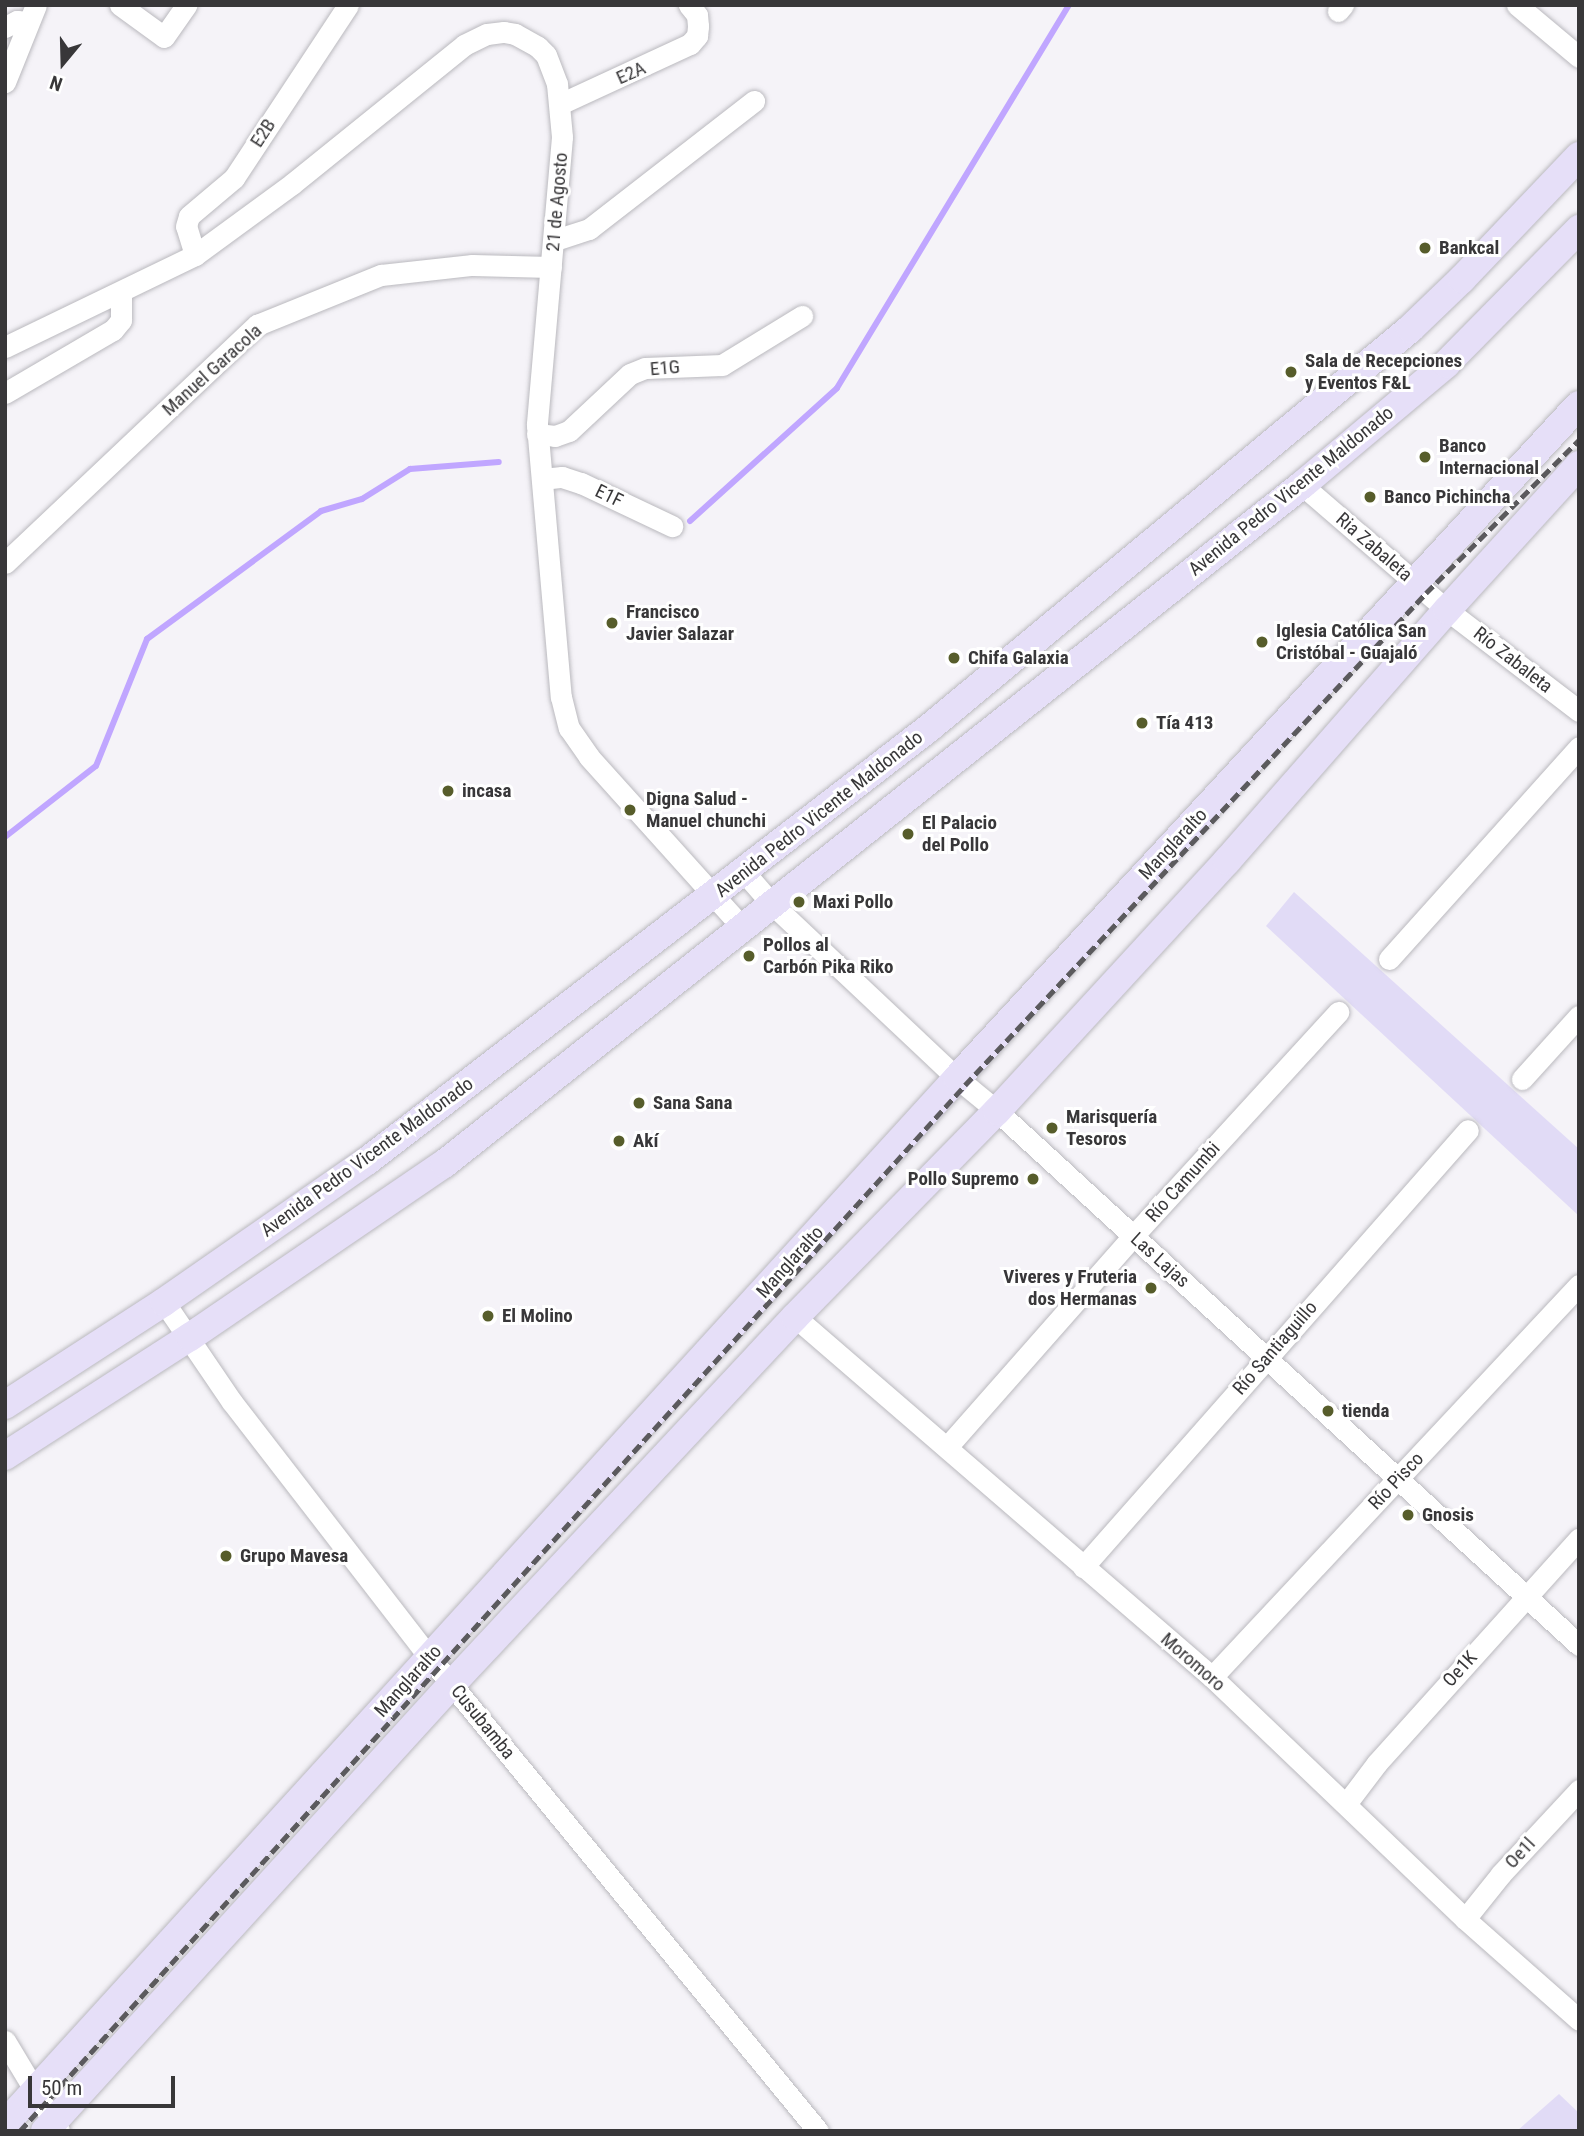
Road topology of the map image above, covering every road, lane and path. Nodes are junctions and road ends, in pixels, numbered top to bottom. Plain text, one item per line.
1 (120, 5) edge
2 (186, 5) edge
3 (348, 5) edge
4 (689, 5) edge
5 (1517, 5) edge
6 (32, 14) edge
7 (5, 27) edge
8 (1579, 57) edge
9 (5, 82) edge
10 (754, 101) dead end
11 (560, 104) junction
12 (1579, 156) edge
13 (1579, 229) edge
14 (555, 240) junction
15 (195, 255) junction
16 (551, 267) junction
17 (121, 292) junction
18 (802, 316) dead end
19 (5, 347) edge
20 (5, 393) edge
21 (1579, 405) edge
22 (537, 434) junction
23 (1579, 465) edge
24 (542, 479) junction
25 (1302, 485) junction
26 (672, 526) dead end
27 (5, 563) edge
28 (1413, 581) junction
29 (1447, 610) junction
30 (1579, 711) edge
31 (1579, 747) edge
32 (744, 872) junction
33 (714, 896) junction
34 (771, 904) junction
35 (742, 927) junction
36 (1389, 959) dead end
37 (1338, 1012) dead end
38 (1579, 1016) edge
39 (957, 1078) junction
40 (1522, 1079) dead end
41 (997, 1111) junction
42 (1468, 1130) dead end
43 (1133, 1236) junction
44 (1579, 1285) edge
45 (164, 1302) junction
46 (795, 1317) junction
47 (190, 1337) junction
48 (1266, 1358) junction
49 (5, 1405) edge
50 (947, 1447) junction
51 (5, 1456) edge
52 (1398, 1479) junction
53 (1579, 1539) edge
54 (1083, 1567) junction
55 (1525, 1596) junction
56 (1579, 1646) edge
57 (429, 1657) junction
58 (1212, 1677) junction
59 (452, 1684) junction
60 (1579, 1790) edge
61 (1346, 1804) junction
62 (1465, 1919) junction
63 (1579, 2020) edge
64 (5, 2041) edge
65 (34, 2092) junction
66 (5, 2124) edge
67 (52, 2128) edge
68 (818, 2131) edge

1 - 2 street
3 - 15 street, E2B
4 - 11 street, E2A
5 - 8 street
6 - 7 street
6 - 9 street
10 - 14 street
11 - 14 street, 21 de Agosto
11 - 15 street, 21 de Agosto
12 - 32 main road, Avenida Pedro Vicente Maldonado
13 - 25 main road, Avenida Pedro Vicente Maldonado
14 - 16 street, 21 de Agosto
15 - 17 street, 21 de Agosto
16 - 22 street, 21 de Agosto
16 - 27 street, Manuel Garacola
17 - 19 street, 21 de Agosto
17 - 20 street
18 - 22 street, E1G
21 - 28 main road, Manglaralto
22 - 24 street, 21 de Agosto
23 - 29 main road, Manglaralto
24 - 26 street, E1F
24 - 33 street, 21 de Agosto
25 - 28 street, Ria Zabaleta
25 - 34 main road, Avenida Pedro Vicente Maldonado
28 - 29 street, Ria Zabaleta
28 - 39 main road, Manglaralto
29 - 30 street, Río Zabaleta
29 - 41 main road, Manglaralto
31 - 36 street
32 - 33 main road, Avenida Pedro Vicente Maldonado
32 - 34 street, Las Lajas
33 - 35 street, 21 de Agosto
33 - 45 main road, Avenida Pedro Vicente Maldonado
34 - 35 main road, Avenida Pedro Vicente Maldonado
34 - 39 street, Las Lajas
35 - 47 main road, Avenida Pedro Vicente Maldonado
37 - 43 street, Río Camumbi
38 - 40 street
39 - 41 street, Las Lajas
39 - 57 main road, Manglaralto
41 - 43 street, Las Lajas
41 - 46 main road, Manglaralto
42 - 48 street, Río Santiaguillo
43 - 48 street, Las Lajas
43 - 50 street, Río Camumbi
44 - 52 street, Río Pisco
45 - 47 street, Cusubamba
45 - 49 main road, Avenida Pedro Vicente Maldonado
46 - 50 street, Moromoro
46 - 59 main road, Manglaralto
47 - 51 main road, Avenida Pedro Vicente Maldonado
47 - 57 street, Cusubamba
48 - 52 street, Las Lajas
48 - 54 street, Río Santiaguillo
50 - 54 street, Moromoro
52 - 55 street, Las Lajas
52 - 58 street, Río Pisco
53 - 55 street, Oe1K
54 - 58 street, Moromoro
55 - 56 street, Las Lajas
55 - 61 street, Oe1K
57 - 59 street, Cusubamba
57 - 65 main road, Manglaralto
58 - 61 street, Moromoro
59 - 67 main road, Manglaralto
59 - 68 street, Cusubamba
60 - 62 street, Oe1l
61 - 62 street, Moromoro
62 - 63 street, Moromoro
64 - 65 street
65 - 66 main road, Manglaralto
65 - 67 street

